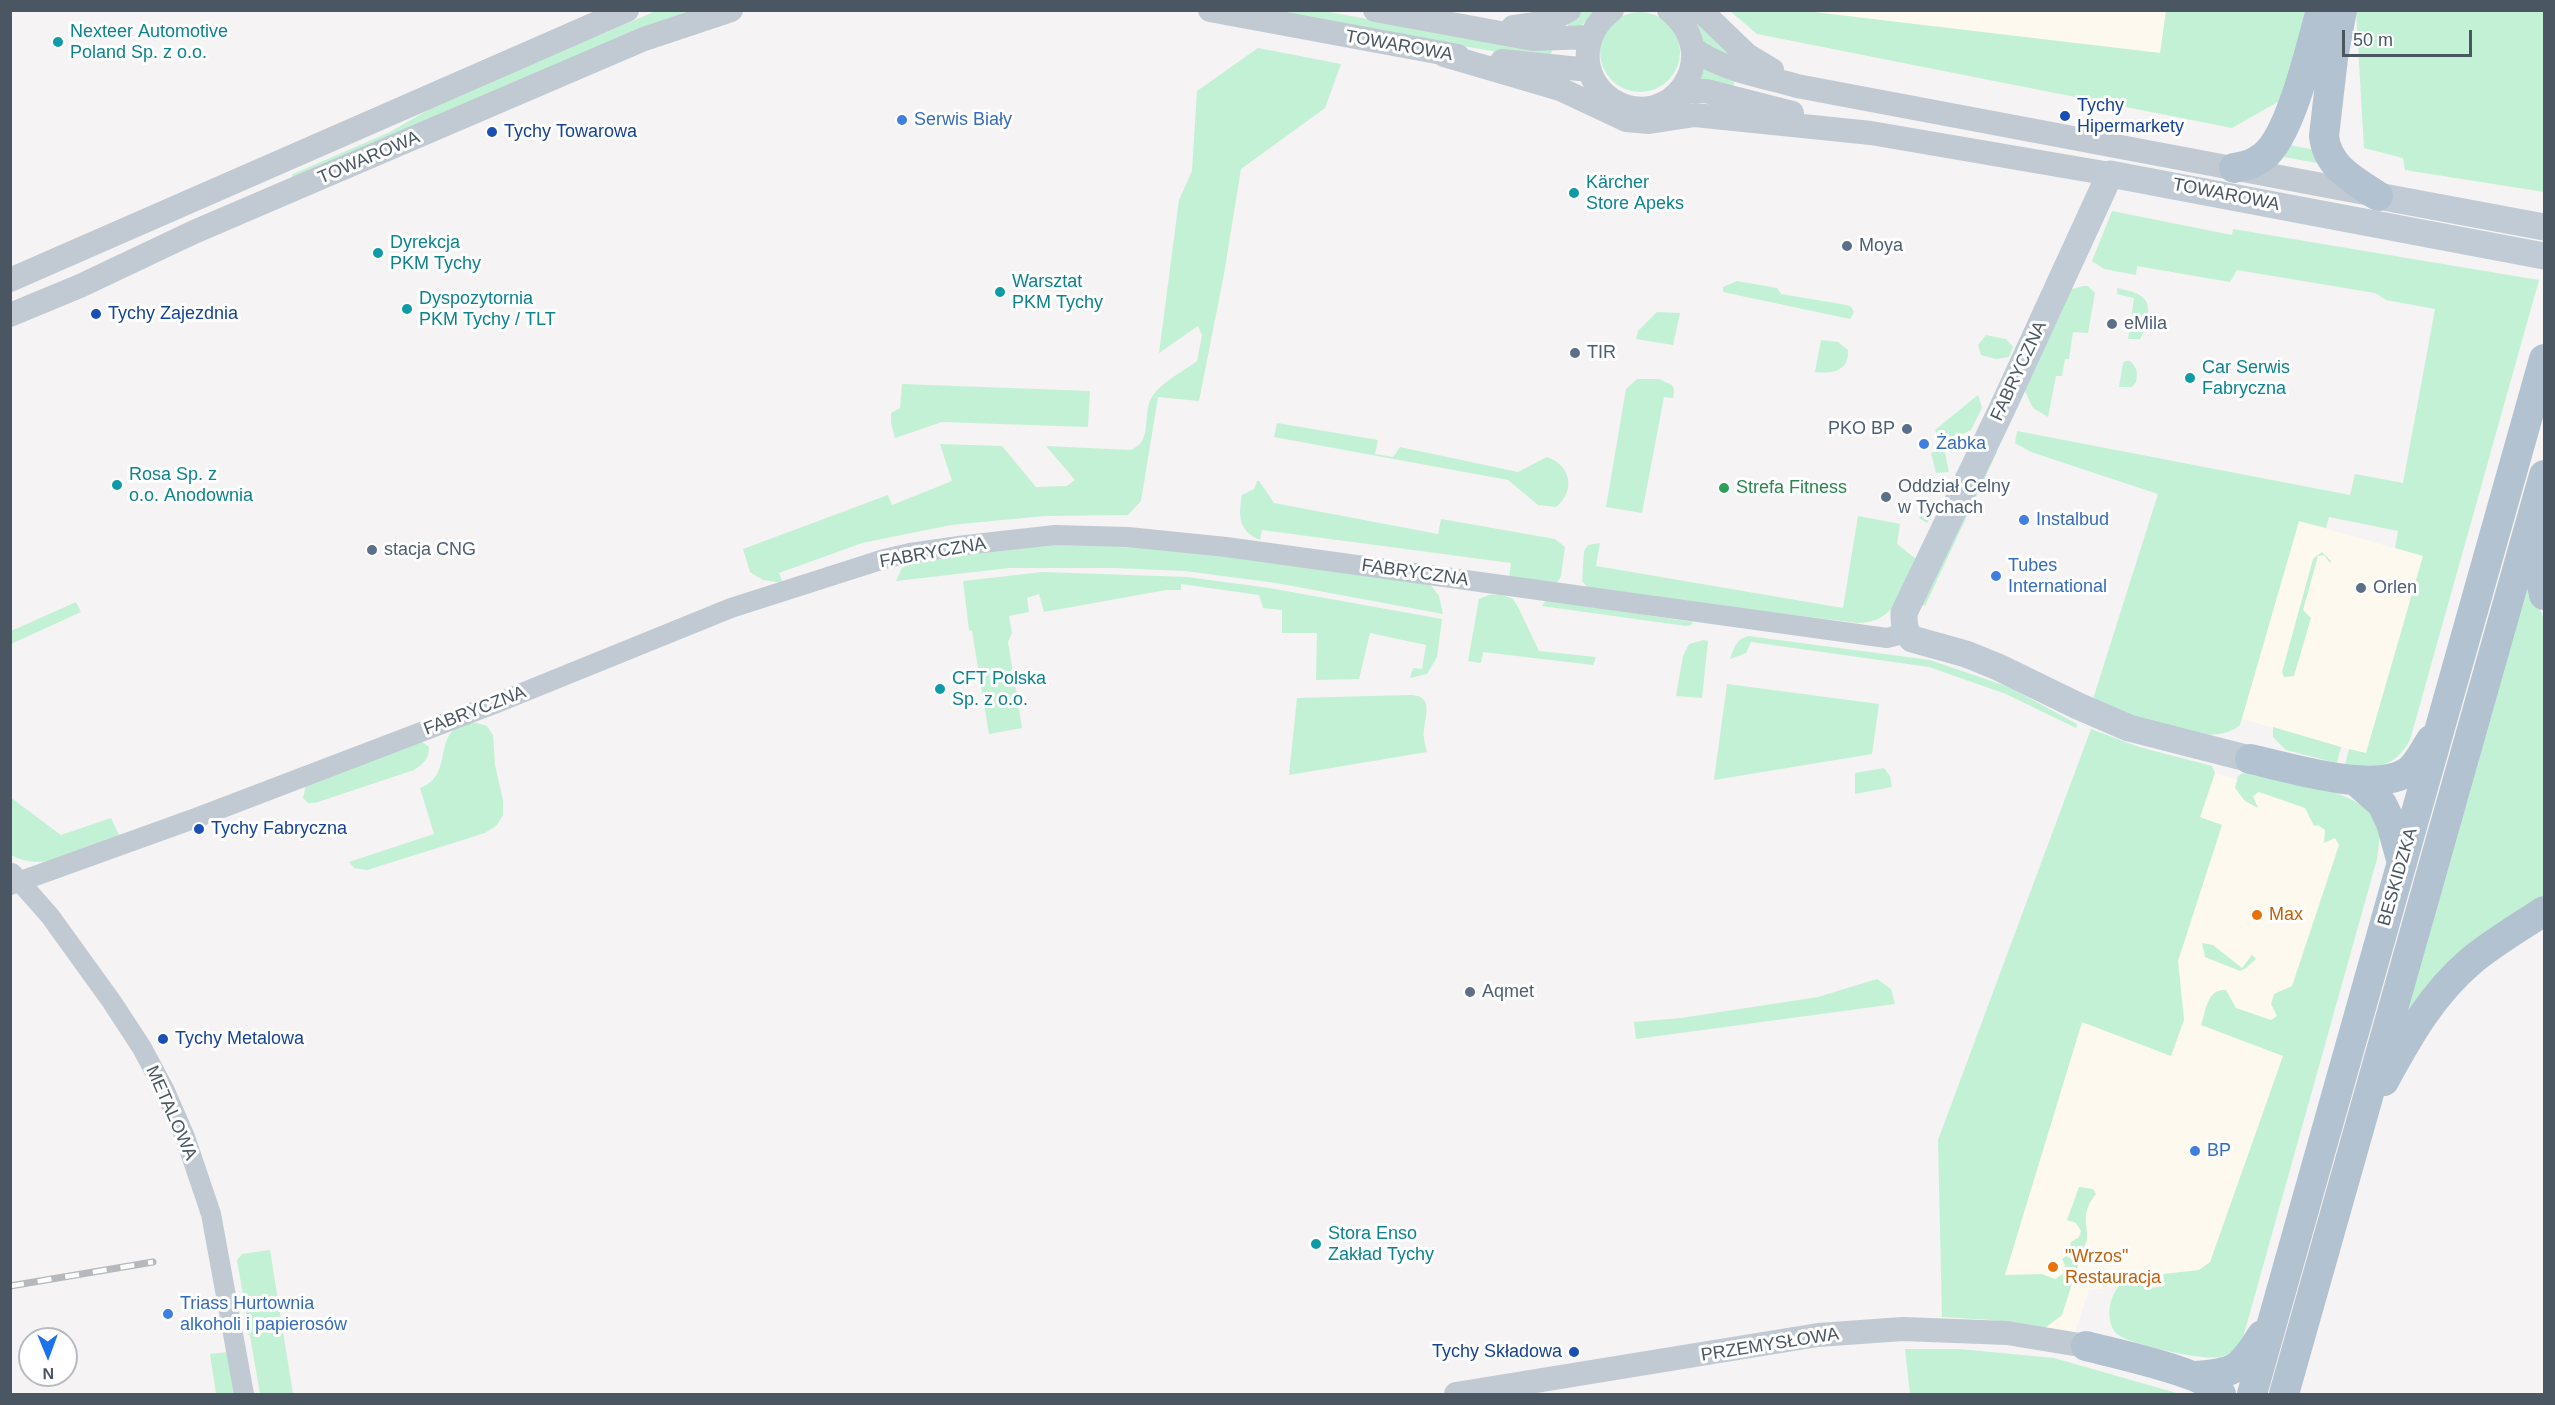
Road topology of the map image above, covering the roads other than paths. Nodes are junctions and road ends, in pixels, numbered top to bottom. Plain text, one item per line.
1 (627, 10) edge
2 (731, 10) edge
3 (1210, 10) edge
4 (1375, 10) edge
5 (1569, 10) edge
6 (1612, 10) edge
7 (1669, 10) edge
8 (1700, 10) edge
9 (2321, 10) edge
10 (2342, 10) edge
11 (1471, 28) junction
12 (1590, 37) junction
13 (1694, 49) junction
14 (1444, 55) junction
15 (1589, 70) junction
16 (1797, 86) junction
17 (1677, 94) junction
18 (1871, 133) junction
19 (2234, 168) junction
20 (2110, 174) junction
21 (250, 176) junction
22 (2378, 196) junction
23 (261, 203) junction
24 (2544, 226) edge
25 (2544, 256) edge
26 (10, 280) edge
27 (10, 315) edge
28 (2544, 359) edge
29 (2541, 488) edge
30 (2544, 595) edge
31 (1906, 633) junction
32 (2440, 727) junction
33 (2250, 759) joint
34 (2357, 782) junction
35 (2402, 863) junction
36 (14, 879) edge
37 (2544, 911) edge
38 (2358, 1128) junction
39 (2275, 1314) junction
40 (2086, 1346) joint
41 (2196, 1376) junction
42 (1464, 1394) edge
43 (244, 1395) edge
44 (2221, 1395) edge
45 (2252, 1395) edge
46 (2284, 1395) edge

1 - 21 street, TOWAROWA
2 - 23 street, TOWAROWA
3 - 14 street, TOWAROWA
4 - 11 street, TOWAROWA
5 - 11 street
6 - 12 street
7 - 13 street
8 - 16 street
9 - 19 main road
10 - 22 main road
11 - 12 street, TOWAROWA
12 - 15 street
13 - 16 street, TOWAROWA
13 - 17 street
14 - 15 street, TOWAROWA
14 - 18 street
15 - 17 street
16 - 19 street, TOWAROWA
17 - 18 street
18 - 20 street, TOWAROWA
19 - 22 street, TOWAROWA
20 - 25 main road, TOWAROWA
20 - 31 main road, FABRYCZNA
21 - 23 street
21 - 26 street, TOWAROWA
22 - 24 main road
23 - 27 street, TOWAROWA
28 - 32 main road, BESKIDZKA
29 - 30 main road
29 - 38 main road, BESKIDZKA
31 - 33 main road
31 - 36 street, FABRYCZNA
32 - 34 main road
32 - 35 main road, BESKIDZKA
33 - 34 main road
34 - 35 main road
35 - 39 main road, BESKIDZKA
36 - 43 street, METALOWA
37 - 38 main road
38 - 46 main road, BESKIDZKA
39 - 41 main road
39 - 45 main road, BESKIDZKA
40 - 41 main road
40 - 42 street, PRZEMYSŁOWA
41 - 44 main road

